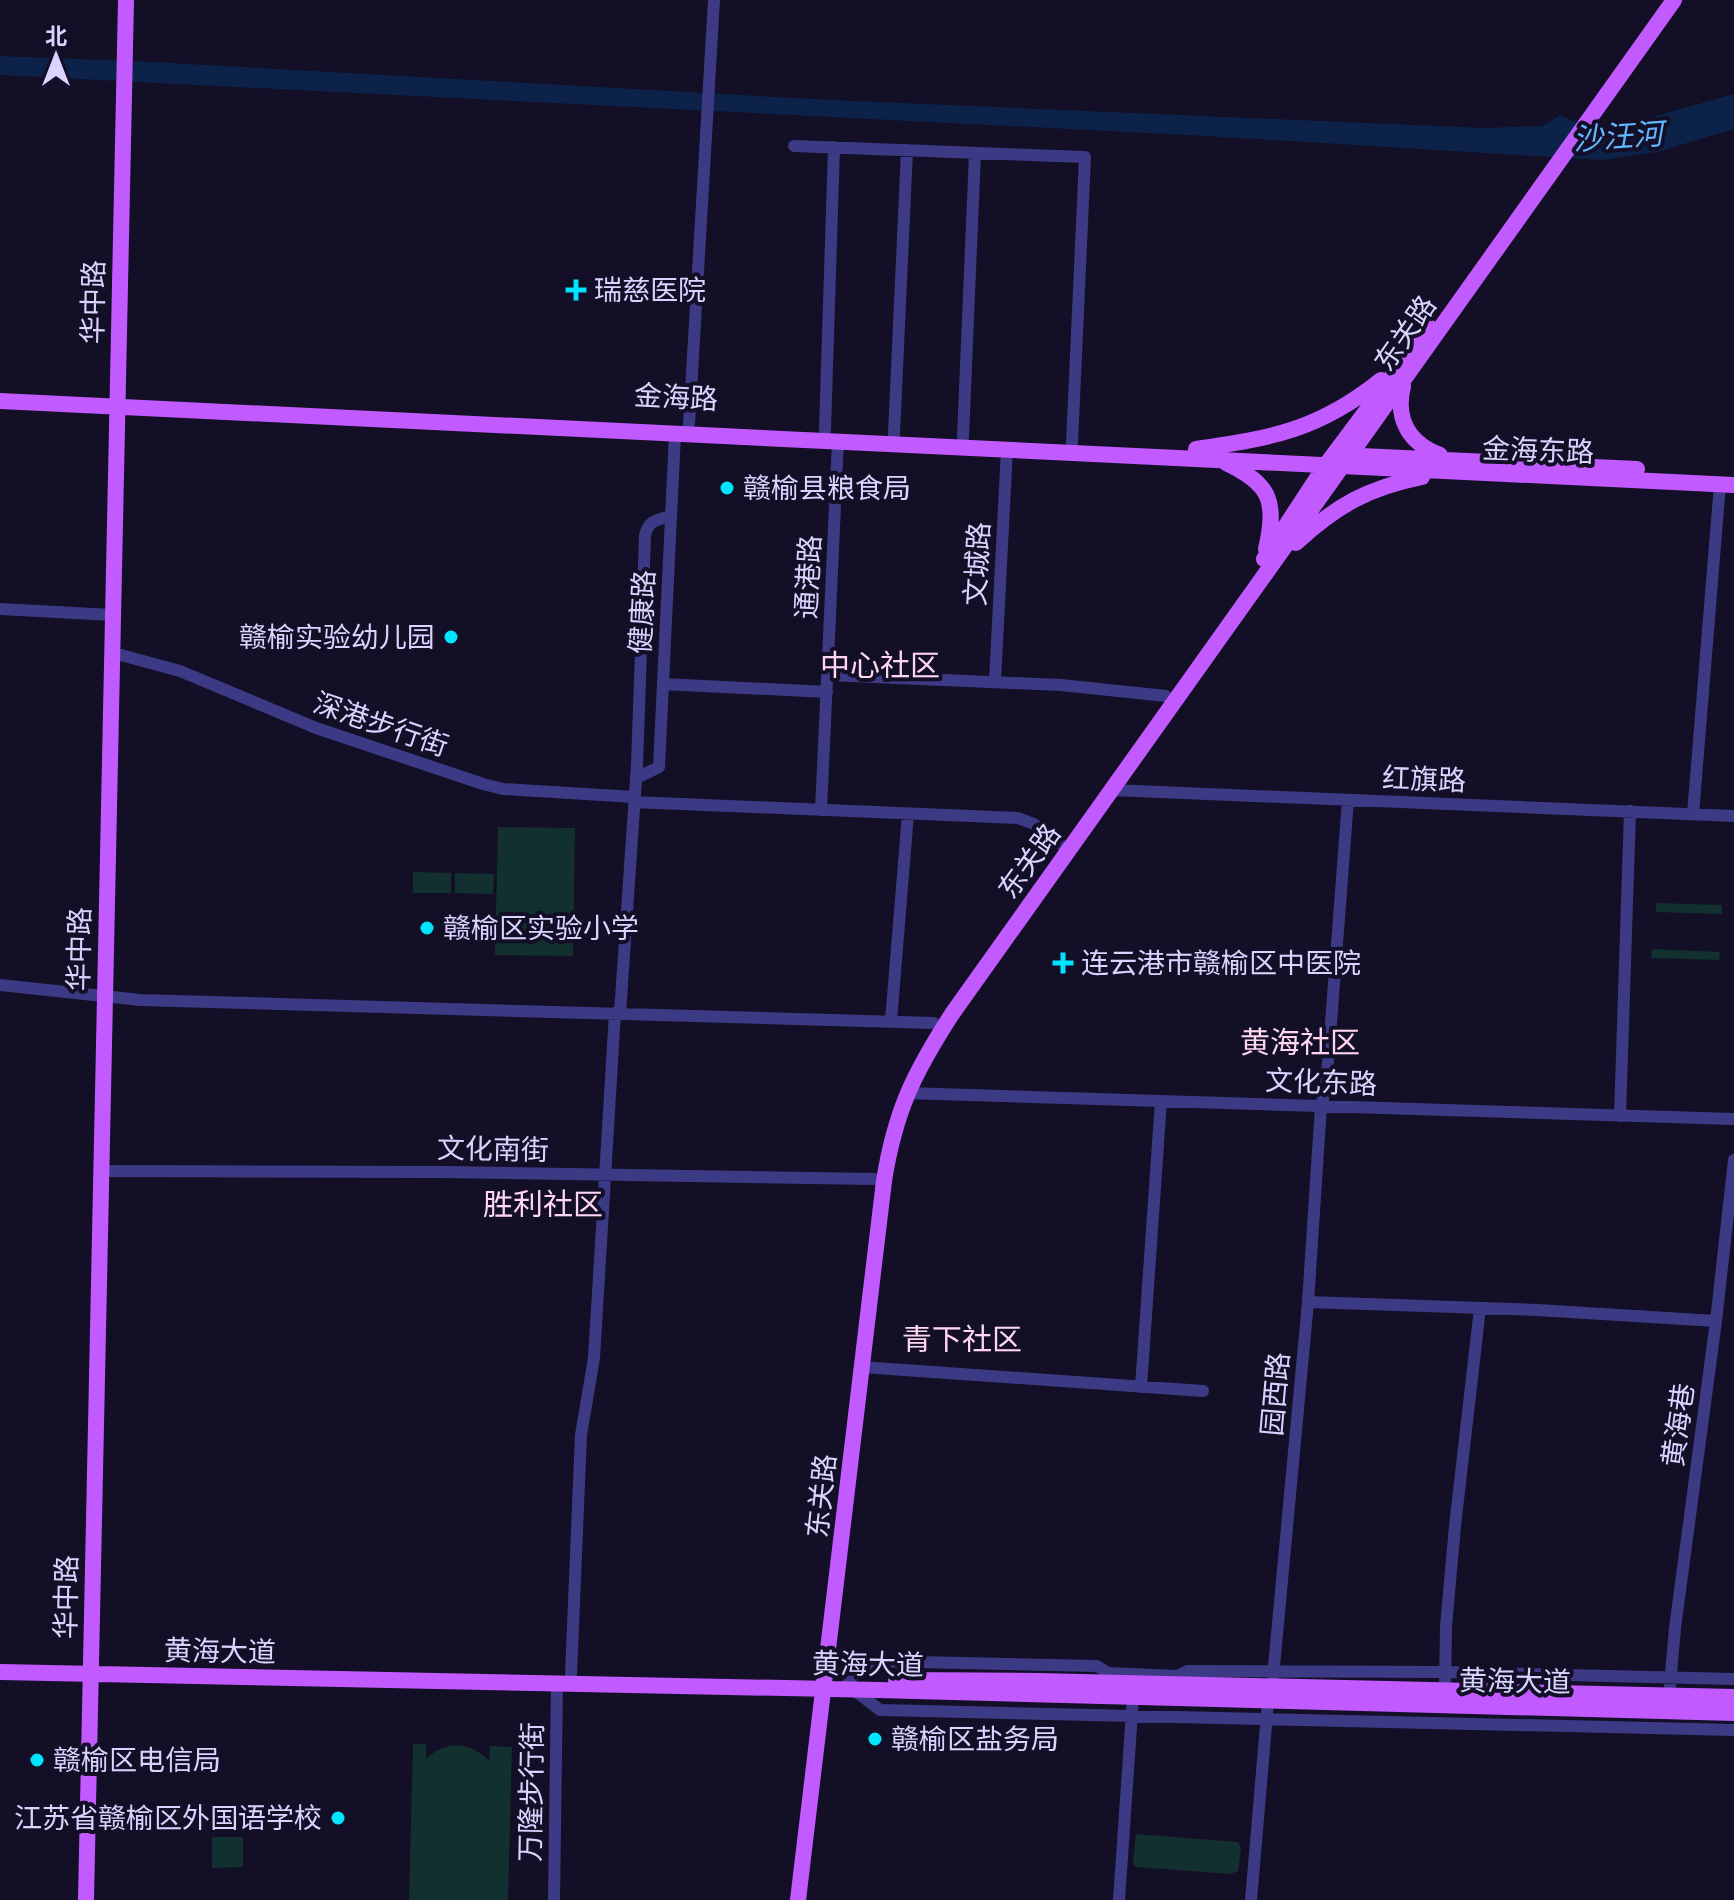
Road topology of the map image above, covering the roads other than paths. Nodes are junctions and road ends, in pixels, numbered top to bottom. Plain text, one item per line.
1 (126, 0) edge
2 (136, 0) edge
3 (714, 0) edge
4 (1662, 0) edge
5 (1674, 0) edge
6 (794, 146) dead end
7 (834, 147) junction
8 (907, 150) junction
9 (975, 153) junction
10 (1403, 371) junction
11 (0, 390) edge
12 (0, 401) edge
13 (122, 402) junction
14 (689, 424) junction
15 (825, 430) junction
16 (675, 434) junction
17 (894, 434) junction
18 (963, 437) junction
19 (838, 441) junction
20 (1072, 443) junction
21 (1007, 449) junction
22 (1196, 449) junction
23 (1217, 459) junction
24 (1337, 461) junction
25 (1450, 466) junction
26 (1729, 481) edge
27 (671, 516) junction
28 (1268, 562) junction
29 (0, 609) edge
30 (112, 615) junction
31 (121, 655) junction
32 (828, 675) junction
33 (995, 681) junction
34 (663, 684) junction
35 (827, 692) junction
36 (1166, 696) junction
37 (636, 778) junction
38 (1112, 790) junction
39 (634, 799) junction
40 (1348, 800) junction
41 (821, 810) junction
42 (1630, 811) junction
43 (908, 814) junction
44 (1693, 814) junction
45 (1734, 816) edge
46 (1060, 844) junction
47 (0, 985) edge
48 (109, 996) junction
49 (618, 1013) junction
50 (891, 1021) junction
51 (934, 1023) junction
52 (906, 1093) junction
53 (1161, 1101) junction
54 (1321, 1106) junction
55 (1620, 1116) junction
56 (1734, 1119) edge
57 (1734, 1160) edge
58 (110, 1171) junction
59 (606, 1175) junction
60 (874, 1179) junction
61 (1308, 1302) junction
62 (1480, 1308) junction
63 (1716, 1321) junction
64 (862, 1367) junction
65 (1141, 1387) junction
66 (1203, 1391) dead end
67 (0, 1662) edge
68 (96, 1669) junction
69 (0, 1672) edge
70 (1446, 1672) junction
71 (1671, 1678) junction
72 (564, 1679) junction
73 (1734, 1679) edge
74 (819, 1684) junction
75 (852, 1684) junction
76 (1272, 1686) junction
77 (1445, 1691) junction
78 (1669, 1696) junction
79 (1734, 1697) edge
80 (1133, 1698) junction
81 (1734, 1713) edge
82 (1132, 1716) junction
83 (1267, 1719) junction
84 (1734, 1730) edge
85 (86, 1900) edge
86 (96, 1900) edge
87 (554, 1900) edge
88 (787, 1900) edge
89 (798, 1900) edge
90 (1119, 1900) edge
91 (1251, 1900) edge

1 - 13 main road, 华中路
2 - 13 main road, 华中路
3 - 14 street
4 - 10 main road, 东关路
5 - 10 main road, 东关路
6 - 7 street
7 - 8 street
7 - 15 street
8 - 9 street
8 - 17 street
9 - 18 street
9 - 20 street
10 - 22 main road
10 - 24 main road, 东关路
10 - 25 main road
11 - 13 main road, 金海路
12 - 13 main road, 金海路
13 - 14 main road, 金海路
13 - 16 main road, 金海路
13 - 30 main road, 华中路
13 - 31 main road, 华中路
14 - 15 main road, 金海路
15 - 17 main road, 金海路
16 - 19 main road, 金海路
16 - 27 street, 健康路
17 - 18 main road, 金海路
18 - 20 main road, 金海路
19 - 21 main road, 金海路
19 - 32 street, 通港路
20 - 22 main road, 金海路
21 - 23 main road, 金海路
21 - 33 street, 文城路
22 - 24 main road, 金海路
23 - 24 main road, 金海路
23 - 28 main road
24 - 25 main road, 金海东路
24 - 28 main road, 东关路
25 - 26 main road, 金海东路
25 - 28 main road
26 - 44 street
27 - 34 street, 健康路
27 - 37 street
28 - 36 main road, 东关路
28 - 38 main road, 东关路
29 - 30 street
30 - 48 main road, 华中路
31 - 39 street, 深港步行街
31 - 48 main road, 华中路
32 - 33 street
32 - 35 street, 通港路
33 - 36 street
34 - 35 street
34 - 37 street, 健康路
35 - 41 street, 通港路
36 - 46 main road, 东关路
37 - 39 street
38 - 40 street, 红旗路
38 - 52 main road, 东关路
39 - 41 street, 深港步行街
39 - 49 street
40 - 42 street, 红旗路
40 - 54 street, 园西路
41 - 43 street, 深港步行街
42 - 44 street, 红旗路
42 - 55 street
43 - 46 street, 深港步行街
43 - 50 street
44 - 45 street, 红旗路
46 - 51 main road, 东关路
47 - 48 street
48 - 49 street
48 - 58 main road, 华中路
48 - 68 main road, 华中路
49 - 50 street
49 - 59 street, 万隆步行街
50 - 51 street
51 - 60 main road, 东关路
52 - 53 street, 文化东路
52 - 64 main road, 东关路
53 - 54 street, 文化东路
53 - 65 street
54 - 55 street, 文化东路
54 - 61 street, 园西路
55 - 56 street, 文化东路
57 - 63 street, 黄海巷
58 - 59 street, 文化南街
58 - 68 main road, 华中路
59 - 60 street, 文化南街
59 - 72 street, 万隆步行街
60 - 74 main road, 东关路
61 - 62 street
61 - 76 street, 园西路
62 - 63 street
62 - 70 street
63 - 71 street, 黄海巷
64 - 65 street
64 - 74 main road, 东关路
65 - 66 street
67 - 68 main road, 黄海大道
68 - 69 main road, 黄海大道
68 - 72 main road, 黄海大道
68 - 85 main road, 华中路
68 - 86 main road, 华中路
70 - 71 street
70 - 76 street
70 - 77 street
71 - 73 street
71 - 78 street, 黄海巷
72 - 74 main road, 黄海大道
72 - 87 street, 万隆步行街
74 - 75 main road, 黄海大道
74 - 88 main road, 东关路
74 - 89 main road, 东关路
75 - 76 main road, 黄海大道
75 - 80 main road, 黄海大道
75 - 82 street
76 - 77 main road, 黄海大道
76 - 80 main road, 黄海大道
76 - 81 main road, 黄海大道
76 - 83 street, 园西路
77 - 78 main road, 黄海大道
78 - 79 main road, 黄海大道
80 - 82 street
82 - 83 street
82 - 90 street
83 - 84 street
83 - 91 street, 园西路

